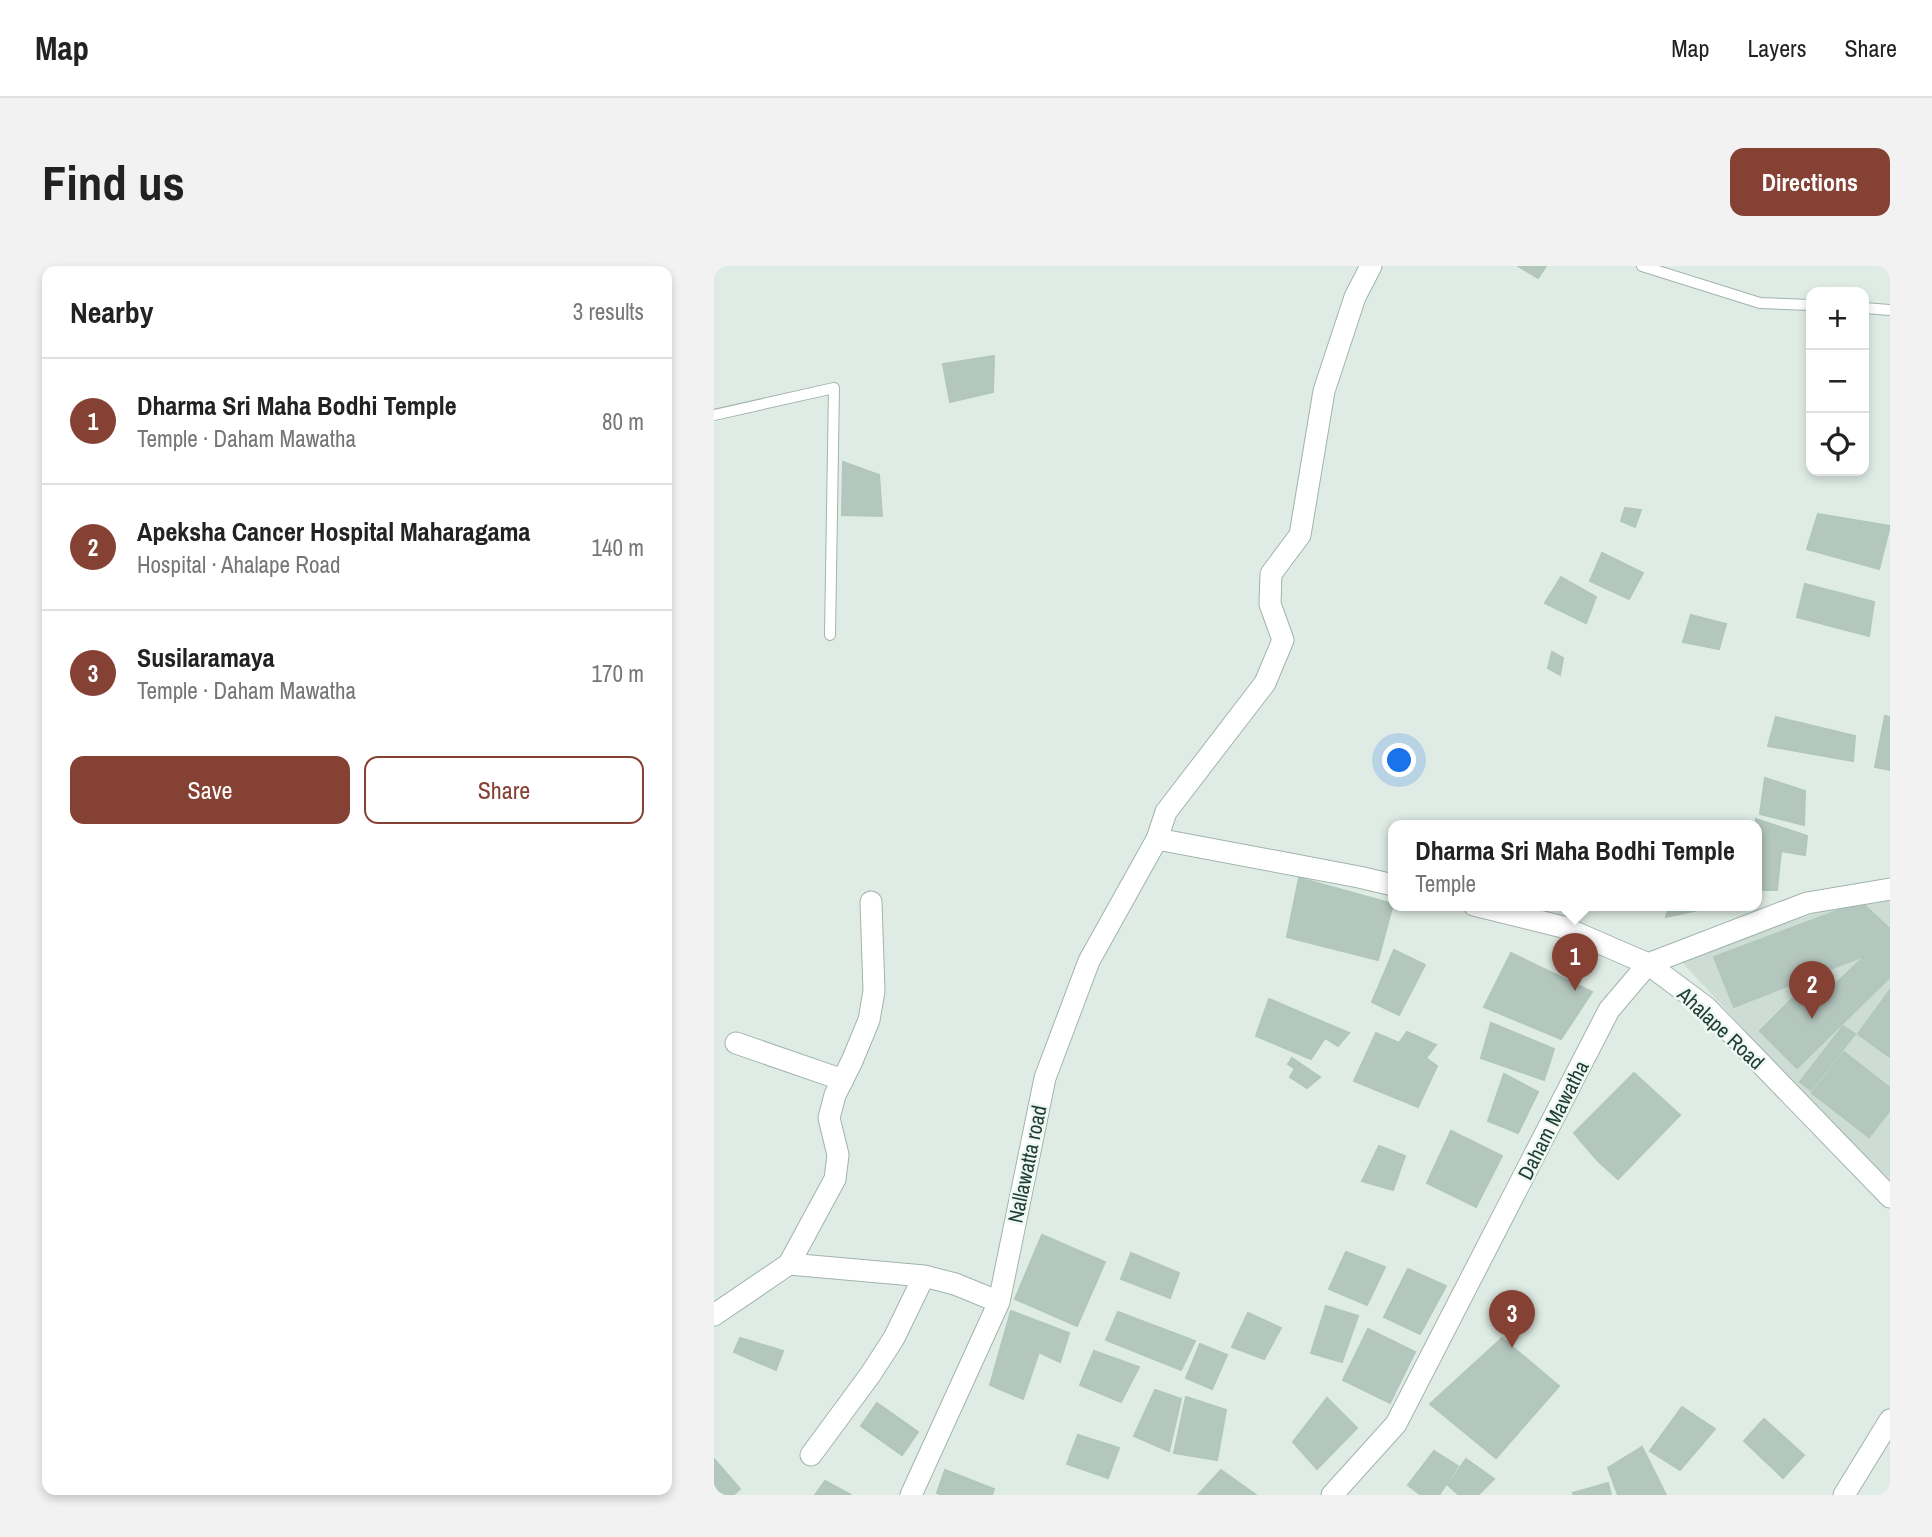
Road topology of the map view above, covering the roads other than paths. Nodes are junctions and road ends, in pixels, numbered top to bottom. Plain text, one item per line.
1 (1371, 266) edge
2 (1642, 266) edge
3 (1806, 305) edge
4 (1869, 308) edge
5 (1890, 310) edge
6 (714, 415) edge
7 (830, 635) dead end
8 (1157, 839) junction
9 (1388, 884) edge
10 (1890, 889) edge
11 (871, 902) dead end
12 (1498, 911) edge
13 (1648, 964) junction
14 (736, 1043) dead end
15 (843, 1080) junction
16 (1890, 1197) edge
17 (789, 1264) junction
18 (924, 1276) junction
19 (999, 1302) junction
20 (714, 1315) edge
21 (1890, 1420) edge
22 (811, 1455) dead end
23 (911, 1495) edge
24 (1332, 1495) edge
25 (1844, 1495) edge

1 - 8 street, Nallawatta road
2 - 3 lane
4 - 5 lane
6 - 7 lane
8 - 9 street
8 - 19 street, Nallawatta road
10 - 13 street, Daham Mawatha
11 - 15 street
12 - 13 street, Ahalape Road
13 - 16 street, Ahalape Road
13 - 24 street, Daham Mawatha
14 - 15 street
15 - 17 street
17 - 18 street
17 - 20 street
18 - 19 street
18 - 22 street
19 - 23 street, Nallawatta road
21 - 25 street

